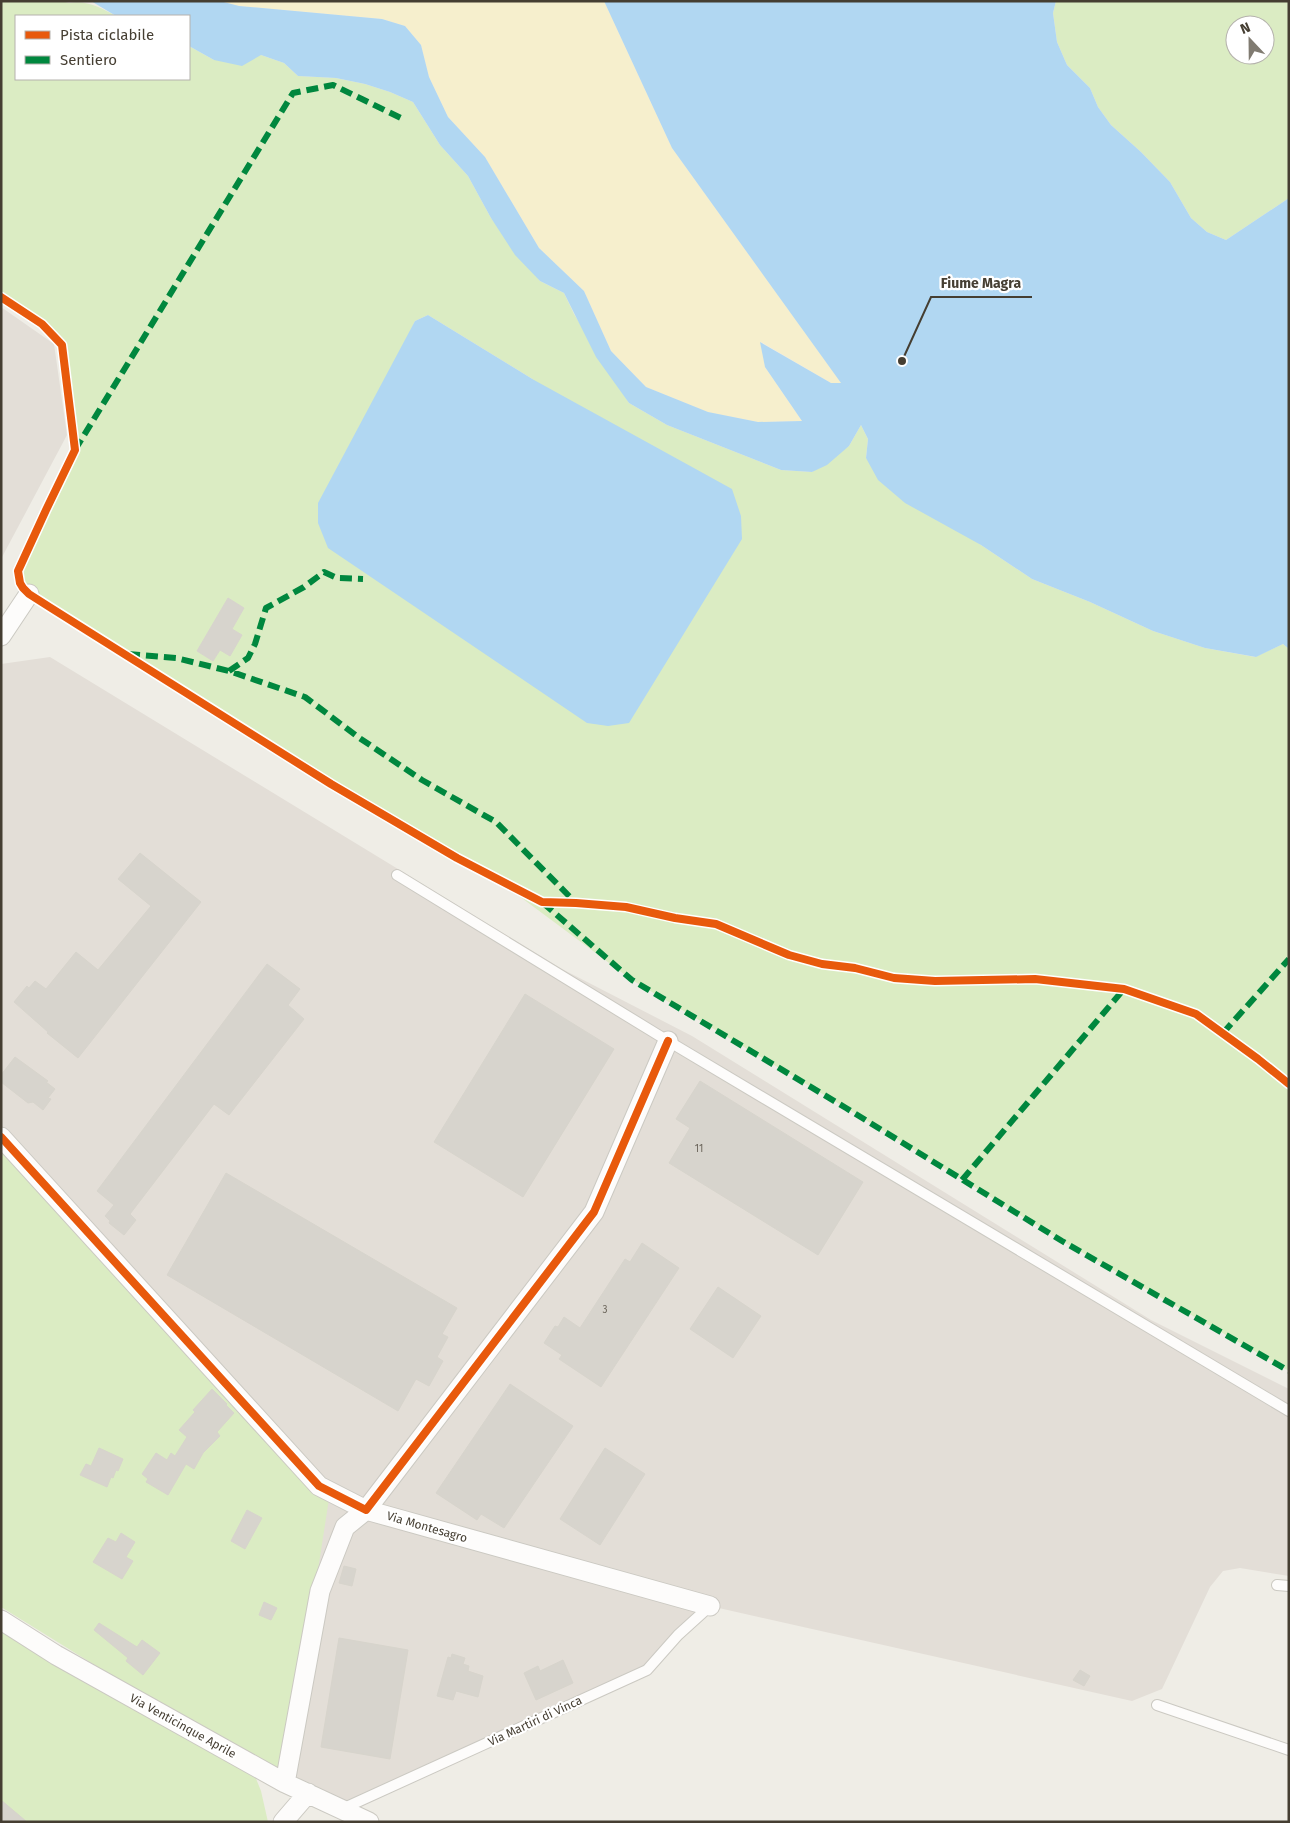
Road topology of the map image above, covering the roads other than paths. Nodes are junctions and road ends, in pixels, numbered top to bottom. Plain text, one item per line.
1 (29, 594) dead end
2 (1, 636) edge
3 (397, 875) dead end
4 (668, 1041) junction
5 (1, 1137) edge
6 (1289, 1411) edge
7 (366, 1510) junction
8 (1277, 1585) dead end
9 (1289, 1586) edge
10 (710, 1606) joint
11 (1, 1620) edge
12 (1156, 1705) dead end
13 (1289, 1750) edge
14 (284, 1782) junction
15 (308, 1793) junction
16 (342, 1809) junction
17 (283, 1822) edge
18 (369, 1822) edge

1 - 2 street
3 - 4 lane
4 - 6 lane
4 - 7 street
5 - 7 street, Via Montesagro
7 - 10 street, Via Montesagro
7 - 14 street
8 - 9 lane
10 - 16 lane, Via Martiri di Vinca
11 - 14 street, Via Venticinque Aprile
12 - 13 lane
14 - 15 street, Via Venticinque Aprile
15 - 16 street, Via Venticinque Aprile
15 - 17 street
16 - 18 street, Via Venticinque Aprile

